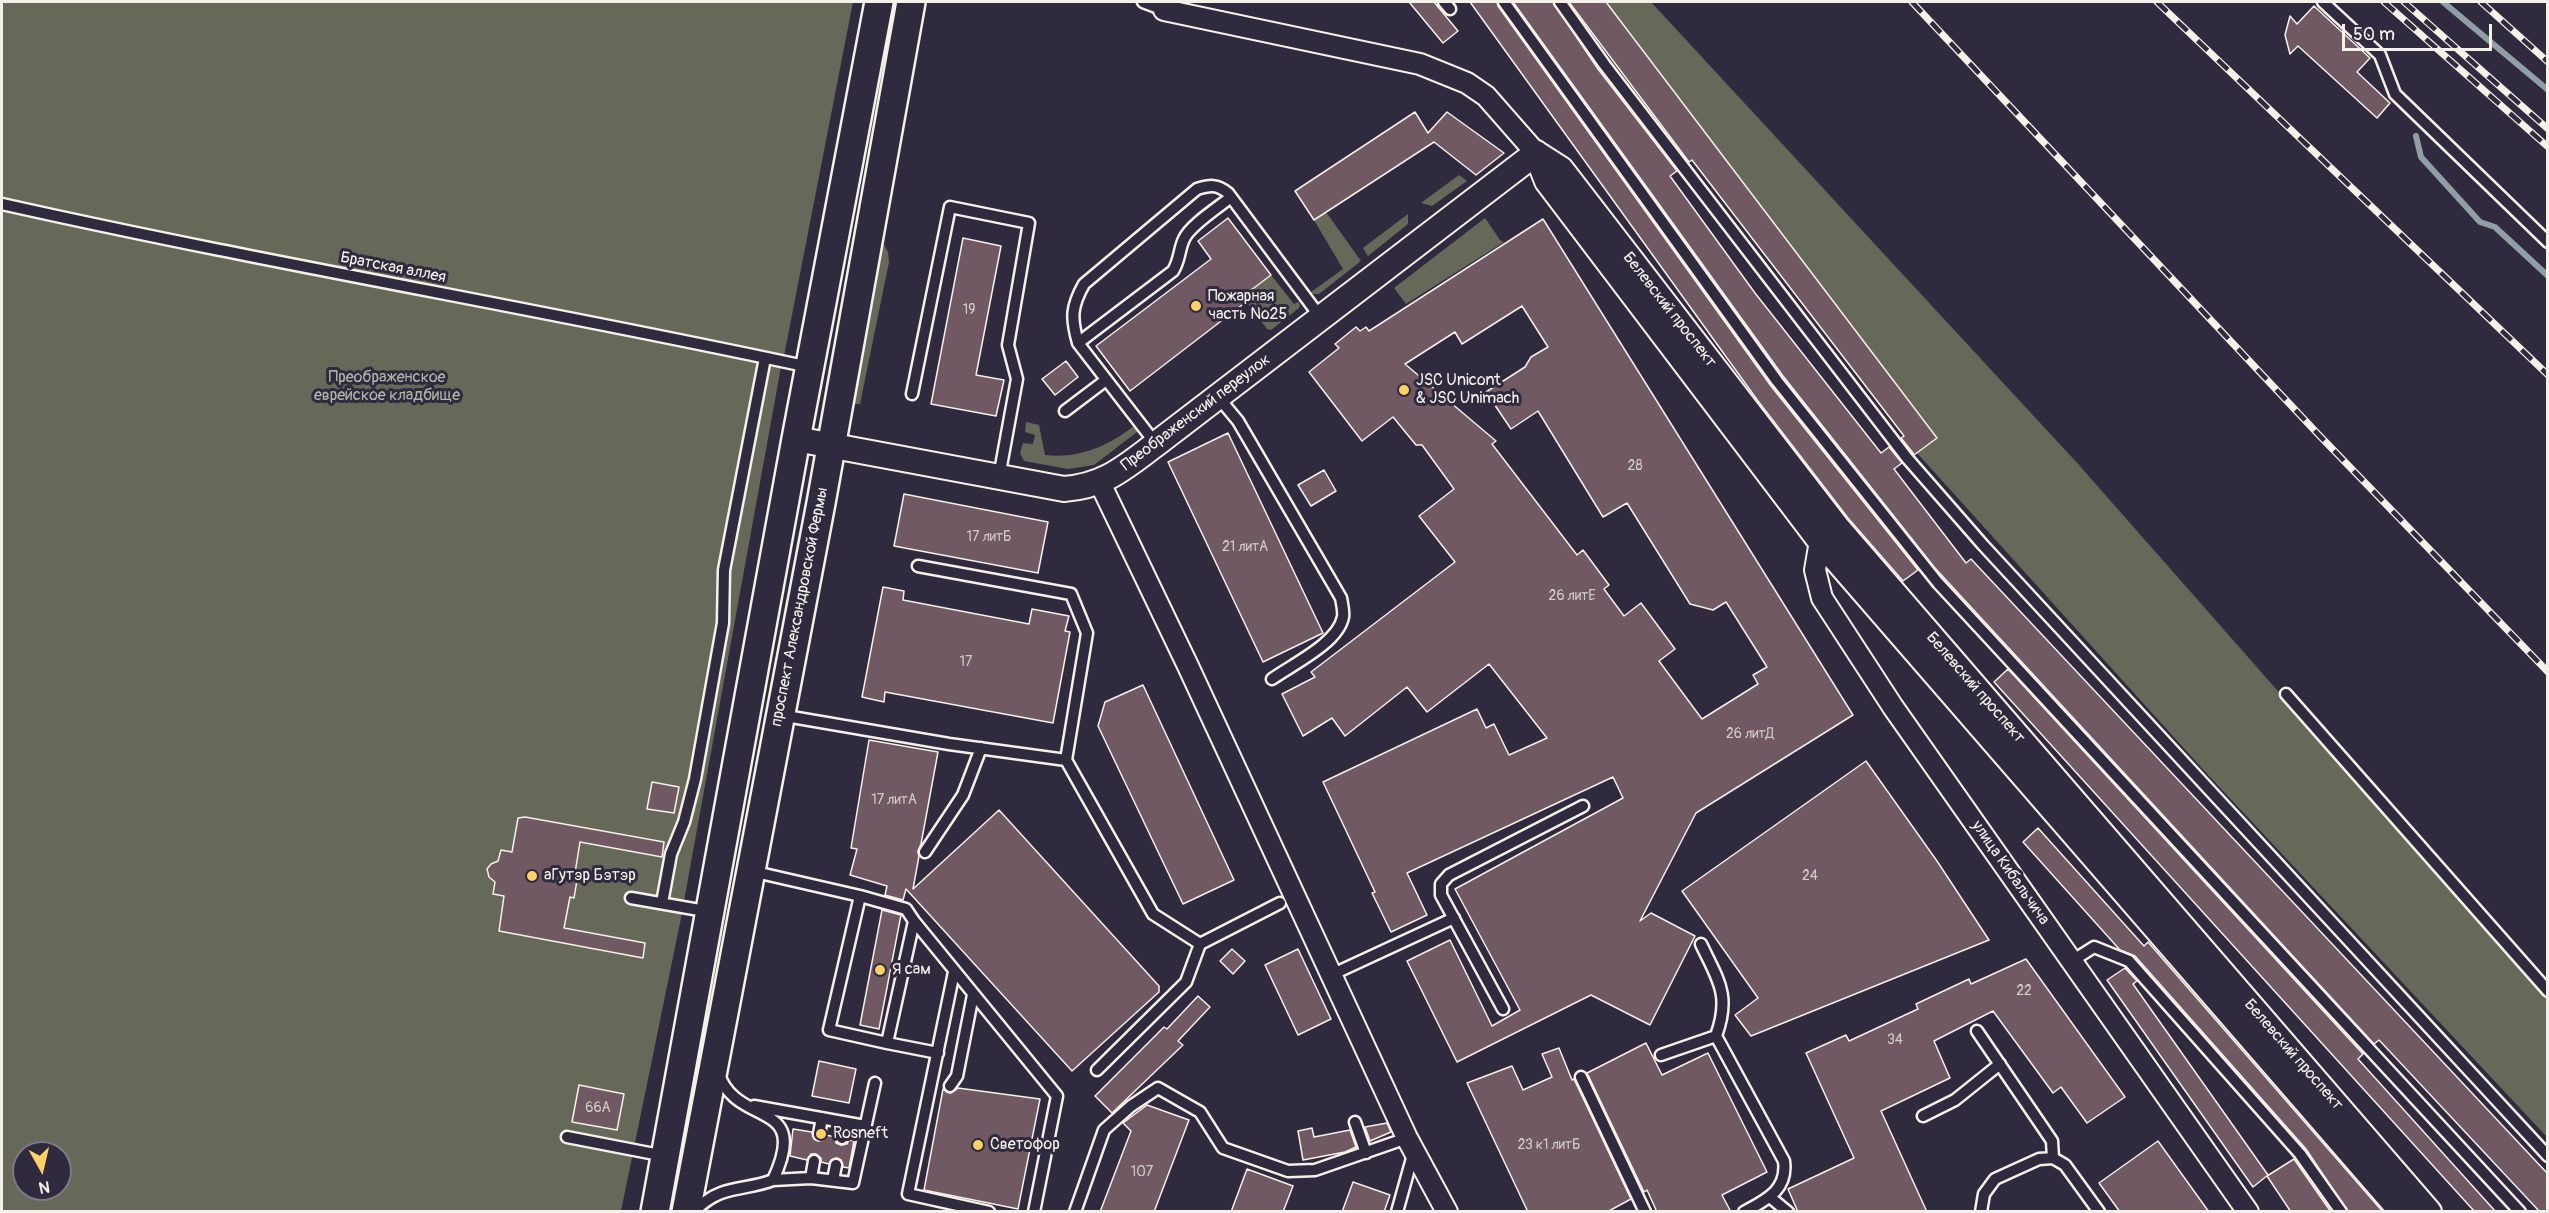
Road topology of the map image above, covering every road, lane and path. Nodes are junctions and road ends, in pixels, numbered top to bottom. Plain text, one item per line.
1 (879, 2) edge
2 (911, 2) edge
3 (1143, 2) edge
4 (1504, 2) edge
5 (1560, 2) edge
6 (2323, 2) edge
7 (1164, 10) joint
8 (1536, 153) junction
9 (1232, 197) junction
10 (2, 204) edge
11 (2547, 242) edge
12 (1321, 318) junction
13 (1078, 343) junction
14 (765, 358) junction
15 (809, 367) junction
16 (1106, 380) junction
17 (912, 394) dead end
18 (1218, 397) junction
19 (1065, 411) dead end
20 (796, 439) junction
21 (1156, 444) junction
22 (831, 445) junction
23 (999, 477) junction
24 (1100, 483) junction
25 (1829, 534) junction
26 (918, 566) dead end
27 (1272, 679) dead end
28 (2286, 694) dead end
29 (780, 715) junction
30 (981, 748) junction
31 (1066, 760) junction
32 (1582, 806) dead end
33 (925, 852) dead end
34 (750, 871) junction
35 (860, 896) junction
36 (631, 898) dead end
37 (662, 903) junction
38 (1280, 903) dead end
39 (711, 912) junction
40 (1454, 918) junction
41 (914, 921) junction
42 (1200, 944) junction
43 (1701, 944) dead end
44 (2072, 961) junction
45 (954, 972) junction
46 (1331, 975) junction
47 (2547, 991) edge
48 (973, 995) junction
49 (1503, 1009) dead end
50 (1977, 1031) dead end
51 (1716, 1036) junction
52 (887, 1043) junction
53 (938, 1053) junction
54 (1660, 1055) dead end
55 (715, 1059) junction
56 (2000, 1064) junction
57 (1097, 1070) dead end
58 (1581, 1077) dead end
59 (875, 1083) dead end
60 (955, 1087) dead end
61 (741, 1103) junction
62 (1923, 1116) dead end
63 (822, 1118) junction
64 (1356, 1122) dead end
65 (846, 1123) junction
66 (865, 1126) junction
67 (819, 1134) dead end
68 (567, 1137) dead end
69 (843, 1138) dead end
70 (1410, 1145) junction
71 (1366, 1153) junction
72 (665, 1156) junction
73 (2547, 1156) edge
74 (2053, 1158) junction
75 (814, 1161) dead end
76 (837, 1165) dead end
77 (811, 1178) junction
78 (773, 1180) junction
79 (833, 1180) junction
80 (1771, 1198) junction
81 (655, 1212) edge
82 (686, 1212) edge
83 (693, 1212) edge
84 (989, 1212) edge
85 (1034, 1212) edge
86 (1075, 1212) edge
87 (1396, 1212) edge
88 (1447, 1212) edge
89 (1645, 1212) edge
90 (1744, 1212) edge
91 (1788, 1212) edge
92 (1981, 1212) edge
93 (2099, 1212) edge
94 (2248, 1212) edge
95 (2341, 1212) edge
96 (2402, 1212) edge
97 (2429, 1212) edge
98 (2520, 1212) edge

1 - 15 main road, проспект Александровской Фермы
2 - 22 main road, проспект Александровской Фермы
3 - 7 lane
4 - 98 lane
5 - 73 lane
6 - 11 lane
7 - 8 street, Белевский проспект
8 - 12 street, Преображенский переулок
8 - 25 street, Белевский проспект
9 - 12 lane
9 - 13 lane
9 - 13 lane
10 - 14 lane, Братская аллея
12 - 18 street, Преображенский переулок
13 - 16 lane
14 - 15 lane, Братская аллея
14 - 37 lane
15 - 20 main road, проспект Александровской Фермы
16 - 19 lane
16 - 21 lane
17 - 23 lane
18 - 21 street, Преображенский переулок
18 - 27 lane
20 - 22 street, Преображенский переулок
20 - 39 main road, проспект Александровской Фермы
21 - 24 street, Преображенский переулок
22 - 23 street, Преображенский переулок
22 - 29 main road, проспект Александровской Фермы
23 - 24 street, Преображенский переулок
24 - 46 street
25 - 44 street, улица Кибальчича
25 - 96 street, Белевский проспект
25 - 97 street, Белевский проспект
26 - 31 lane
28 - 47 lane
29 - 30 lane
29 - 34 main road, проспект Александровской Фермы
30 - 31 lane
30 - 33 lane
31 - 42 lane
32 - 40 lane
34 - 35 lane
34 - 55 main road, проспект Александровской Фермы
35 - 41 lane
35 - 52 lane
36 - 37 lane
37 - 39 lane
38 - 42 lane
39 - 72 main road, проспект Александровской Фермы
40 - 46 lane
40 - 49 lane
41 - 45 lane
41 - 52 lane
42 - 57 lane
43 - 51 lane
44 - 94 street, улица Кибальчича
44 - 95 lane
45 - 48 lane
45 - 53 lane
46 - 70 street
48 - 60 lane
48 - 85 lane
50 - 56 lane
51 - 54 lane
51 - 80 lane
52 - 53 lane
53 - 84 lane
55 - 61 lane
55 - 82 main road, проспект Александровской Фермы
56 - 62 lane
56 - 74 lane
58 - 89 lane
59 - 66 lane
61 - 63 lane
61 - 78 lane
63 - 65 lane
63 - 67 lane
64 - 71 lane
65 - 66 lane
65 - 69 lane
66 - 79 lane
68 - 72 lane
70 - 71 lane
70 - 87 lane
70 - 88 street
71 - 86 lane
72 - 81 main road, проспект Александровской Фермы
74 - 92 lane
74 - 93 lane
75 - 77 lane
76 - 79 lane
77 - 78 lane
77 - 79 lane
78 - 83 lane
80 - 90 lane
80 - 91 lane

